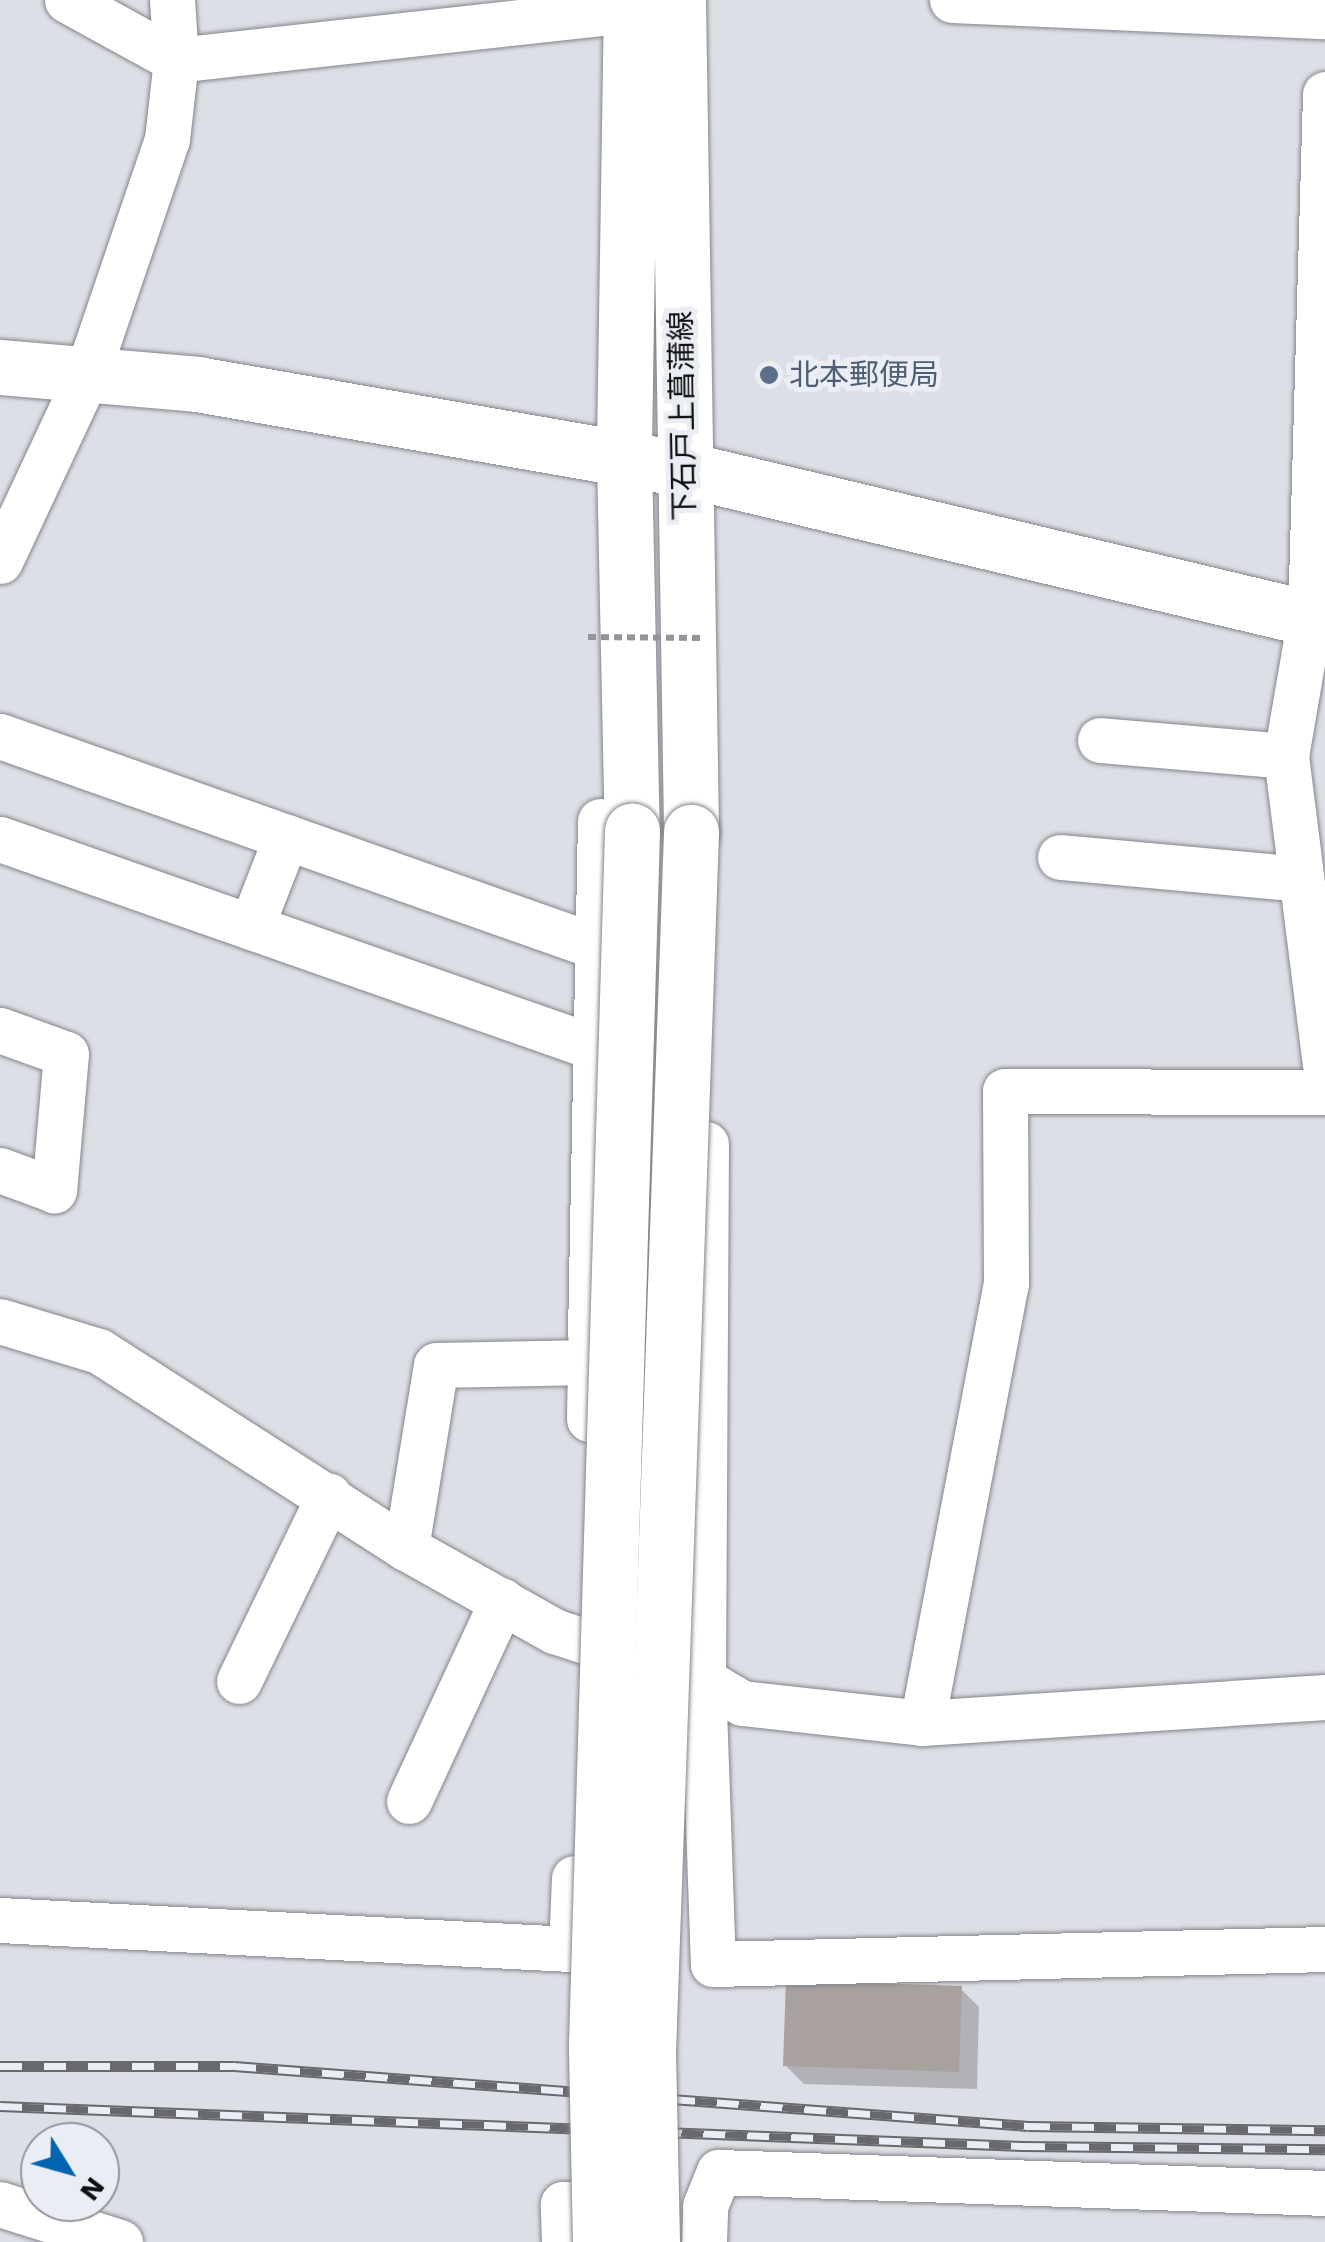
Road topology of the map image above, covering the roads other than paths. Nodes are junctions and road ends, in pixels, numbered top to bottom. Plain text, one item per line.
1 (67, 0) edge
2 (172, 0) edge
3 (952, 0) edge
4 (665, 4) edge
5 (1325, 16) edge
6 (176, 60) junction
7 (1325, 94) edge
8 (0, 367) edge
9 (86, 377) junction
10 (624, 460) junction
11 (683, 469) junction
12 (0, 561) edge
13 (1318, 620) edge
14 (706, 657) road end
15 (0, 736) edge
16 (1100, 740) dead end
17 (1286, 756) junction
18 (616, 826) junction
19 (286, 837) junction
20 (0, 839) edge
21 (1060, 857) dead end
22 (1300, 879) junction
23 (251, 927) junction
24 (598, 947) junction
25 (0, 1030) edge
26 (596, 1048) junction
27 (1325, 1065) edge
28 (1325, 1092) edge
29 (0, 1170) edge
30 (0, 1321) edge
31 (590, 1362) junction
32 (329, 1496) junction
33 (406, 1548) junction
34 (502, 1601) junction
35 (585, 1643) junction
36 (703, 1680) junction
37 (238, 1681) dead end
38 (1325, 1697) edge
39 (922, 1723) junction
40 (410, 1801) dead end
41 (0, 1920) edge
42 (1325, 1949) edge
43 (1325, 2193) edge
44 (0, 2204) edge
45 (704, 2224) edge
46 (120, 2242) edge
47 (564, 2242) edge
48 (600, 2242) edge
49 (652, 2242) edge

1 - 6 street
2 - 6 street
3 - 5 street
4 - 6 street
4 - 10 main road, 下石戸上菖蒲線
4 - 11 main road, 下石戸上菖蒲線
6 - 9 street
7 - 13 street
8 - 9 main road
9 - 10 main road
9 - 12 street
10 - 11 main road
10 - 18 main road, 下石戸上菖蒲線
11 - 13 main road
11 - 49 main road, 下石戸上菖蒲線, bridge
13 - 17 street
14 - 36 street
15 - 19 street
16 - 17 street
17 - 22 street
18 - 24 street
18 - 48 main road, 下石戸上菖蒲線, bridge
19 - 23 street
19 - 24 street
20 - 23 street
21 - 22 street
22 - 27 street
23 - 26 street
24 - 26 street
25 - 29 street
26 - 31 street
28 - 39 street
30 - 32 street
31 - 33 street
31 - 35 street
32 - 33 street
32 - 37 street
33 - 34 street
34 - 35 street
34 - 40 street
35 - 36 street
35 - 41 street
36 - 39 street
36 - 42 street
38 - 39 street
43 - 45 street
44 - 46 street
45 - 47 street

